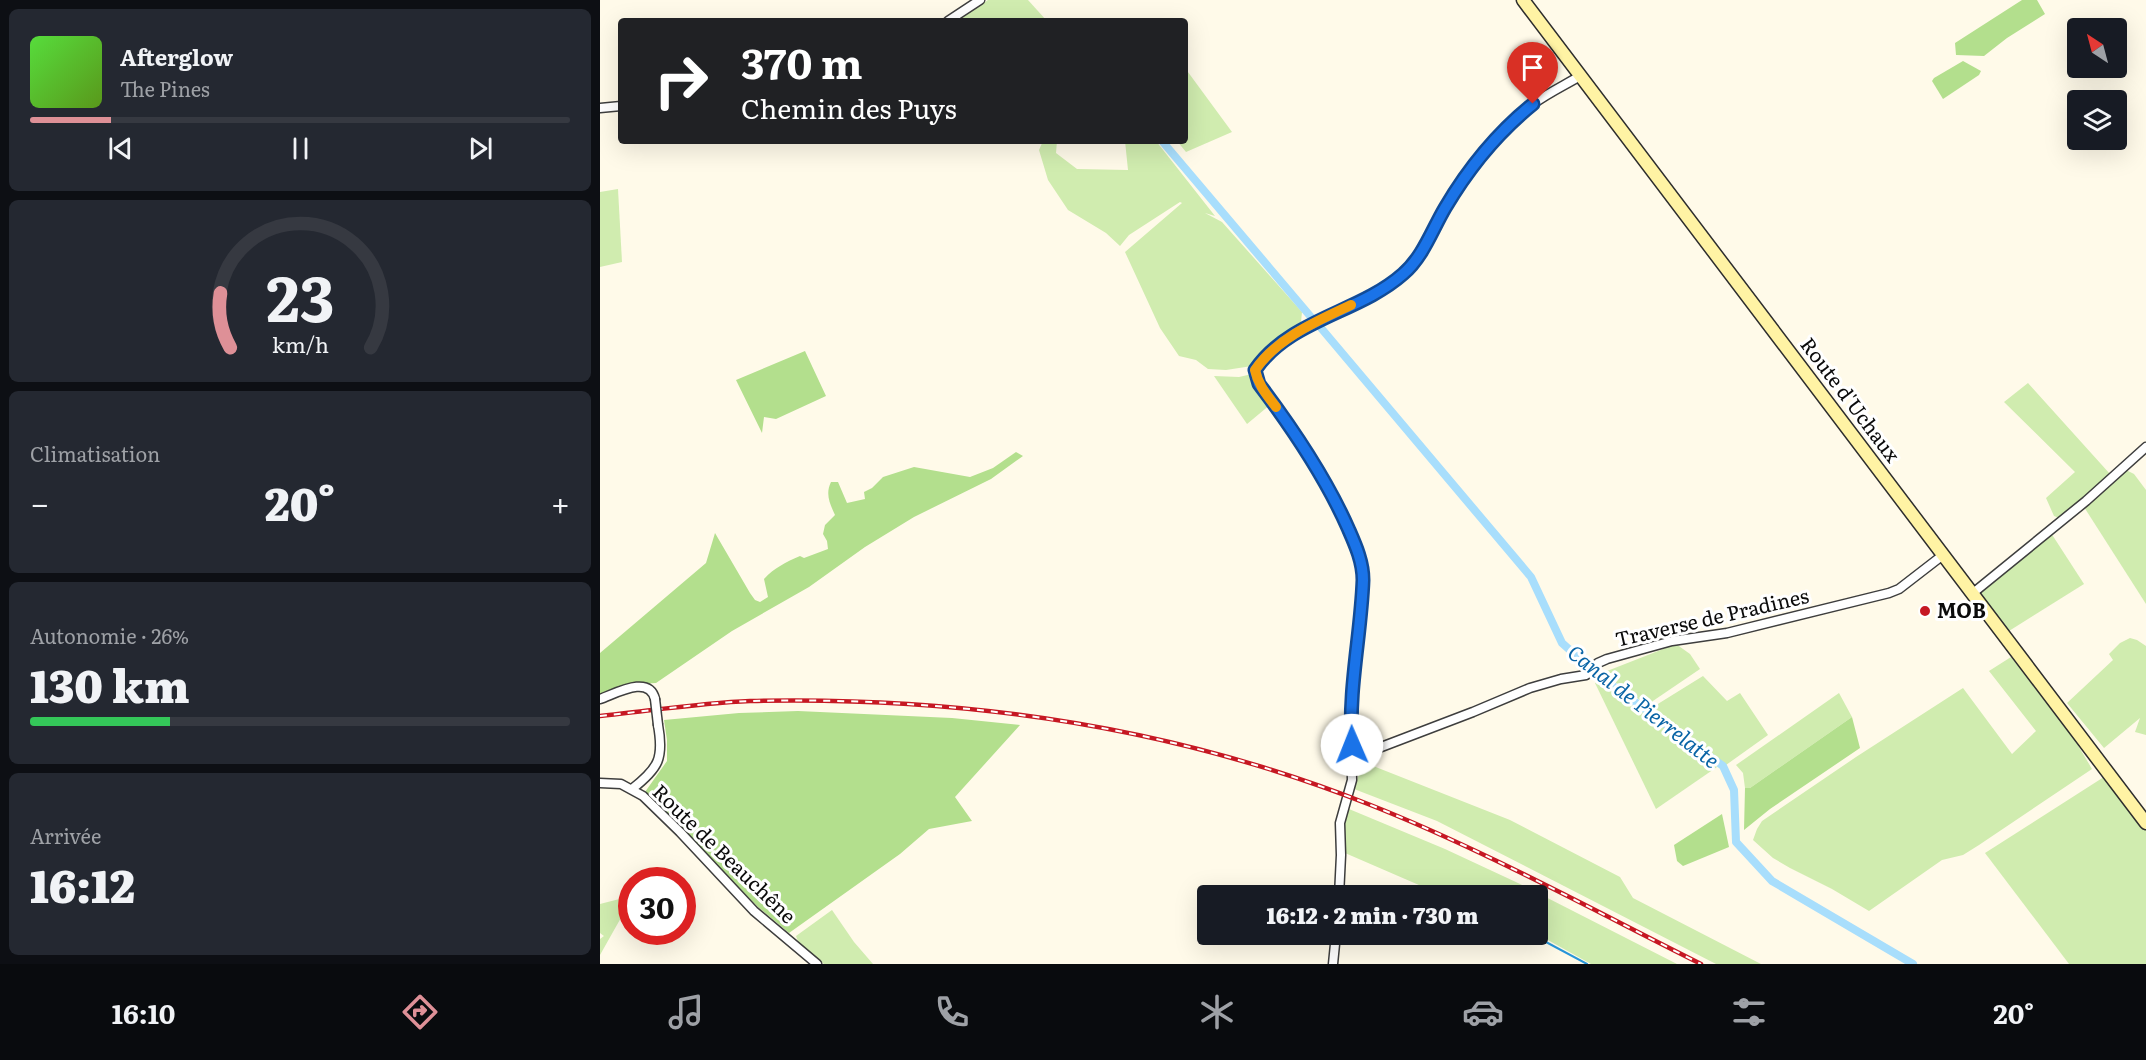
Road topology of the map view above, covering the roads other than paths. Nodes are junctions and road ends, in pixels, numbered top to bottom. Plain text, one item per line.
1 (980, 0) edge
2 (1523, 0) edge
3 (953, 18) edge
4 (1580, 75) junction
5 (618, 106) edge
6 (600, 108) edge
7 (2146, 447) edge
8 (1943, 555) junction
9 (1973, 593) junction
10 (600, 699) edge
11 (1352, 760) junction
12 (600, 783) edge
13 (632, 789) junction
14 (2146, 823) edge
15 (1339, 885) edge
16 (1335, 945) edge
17 (817, 964) edge
18 (1333, 964) edge

1 - 3 street
2 - 4 main road, Route d'Uchaux
4 - 8 main road, Route d'Uchaux
4 - 11 street
5 - 6 street
7 - 9 street
8 - 9 main road, Route d'Uchaux
8 - 11 street, Traverse de Pradines
9 - 14 main road, Route d'Uchaux
10 - 13 street, bridge
11 - 15 street
12 - 13 street, Route de Beauchêne
13 - 17 street, Route de Beauchêne
16 - 18 street

